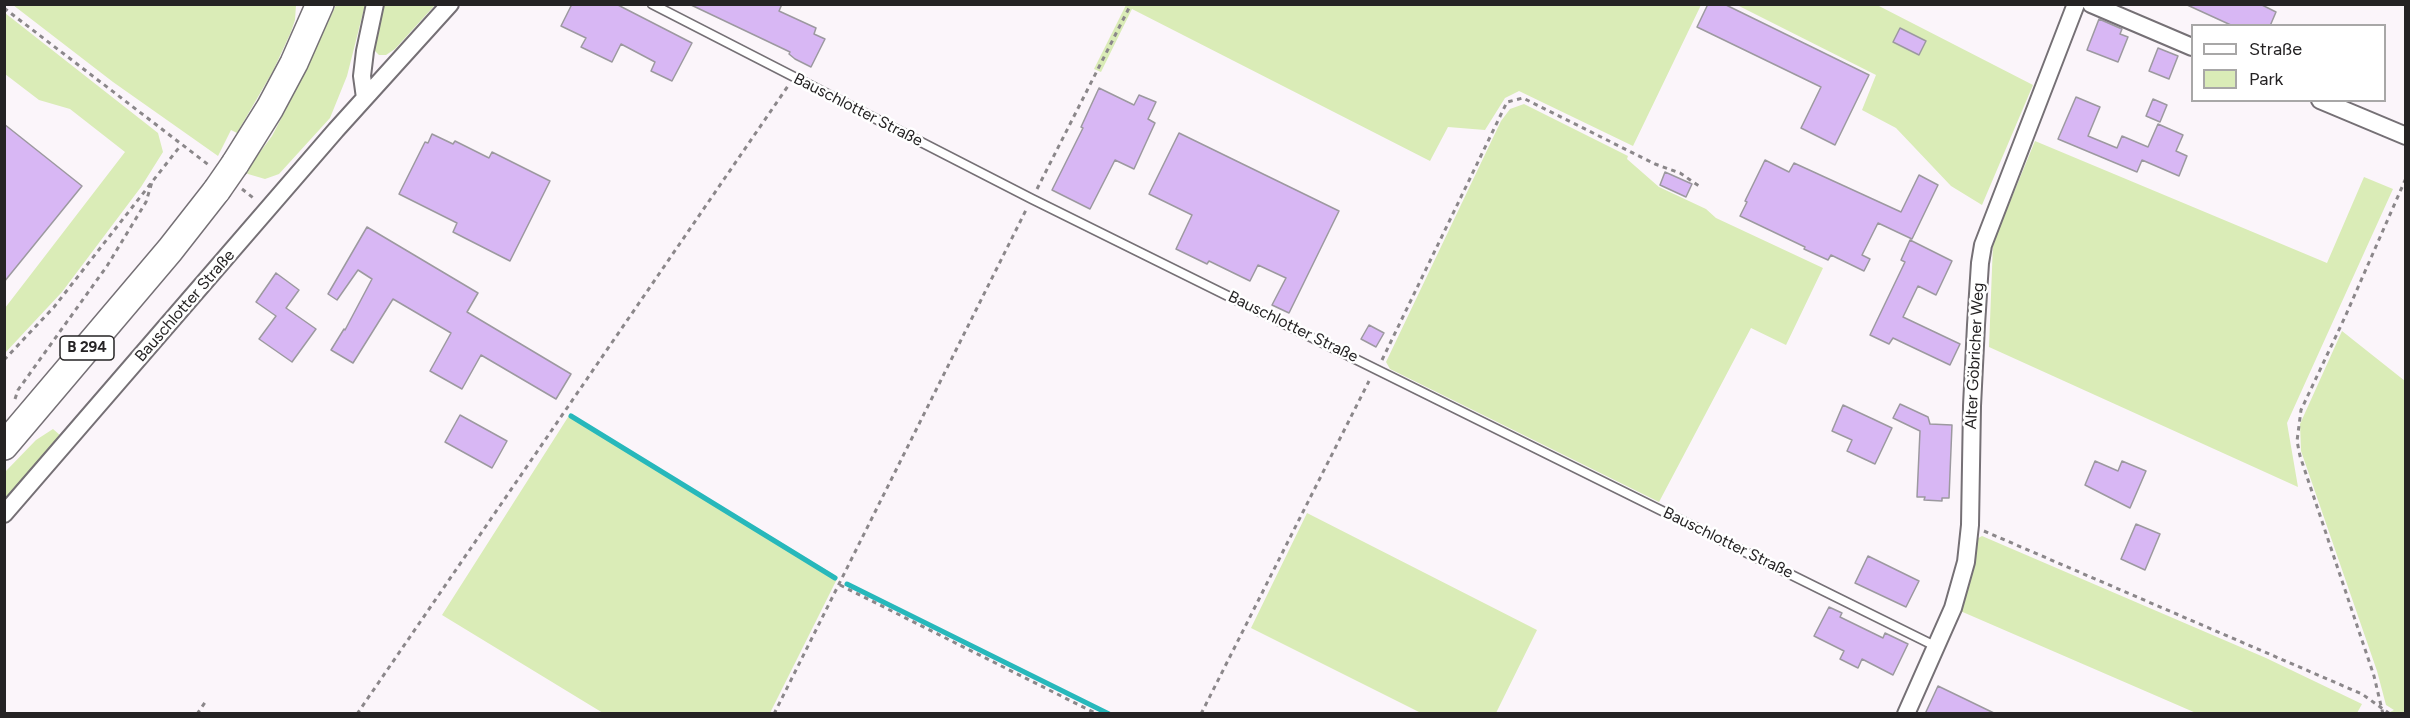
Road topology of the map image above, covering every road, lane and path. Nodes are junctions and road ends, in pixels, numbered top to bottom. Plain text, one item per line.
1 (320, 4) edge
2 (375, 4) edge
3 (450, 4) edge
4 (652, 4) edge
5 (1131, 4) edge
6 (2076, 4) edge
7 (2091, 4) edge
8 (4, 8) edge
9 (2191, 46) edge
10 (794, 77) junction
11 (365, 98) junction
12 (2325, 102) edge
13 (2406, 136) edge
14 (181, 145) junction
15 (225, 177) junction
16 (2406, 178) edge
17 (152, 182) junction
18 (1702, 188) dead end
19 (1032, 199) junction
20 (268, 209) junction
21 (4, 360) edge
22 (1378, 369) junction
23 (11, 407) dead end
24 (4, 446) edge
25 (4, 514) edge
26 (1970, 525) junction
27 (840, 585) junction
28 (1935, 646) junction
29 (206, 701) dead end
30 (2383, 712) edge
31 (197, 714) edge
32 (357, 714) edge
33 (774, 714) edge
34 (1098, 714) edge
35 (1201, 714) edge
36 (1906, 714) edge
37 (2390, 714) edge

1 - 15 main road, B 294
2 - 11 street
3 - 11 street, Bauschlotter Straße
4 - 10 lane, Bauschlotter Straße
5 - 19 path
6 - 26 street, Alter Göbricher Weg
7 - 9 street
8 - 14 path
10 - 19 lane, Bauschlotter Straße
10 - 32 path
11 - 20 street, Bauschlotter Straße
12 - 13 street
14 - 15 path
14 - 17 path
15 - 20 path
15 - 24 main road, B 294
16 - 30 path
17 - 21 path
17 - 23 path
18 - 22 path
19 - 22 lane, Bauschlotter Straße
19 - 27 path
20 - 25 street, Bauschlotter Straße
22 - 28 lane, Bauschlotter Straße
22 - 35 path
26 - 28 street, Alter Göbricher Weg
26 - 30 path
27 - 33 path
27 - 34 path
28 - 36 street, Alter Göbricher Weg
29 - 31 path
30 - 37 path

